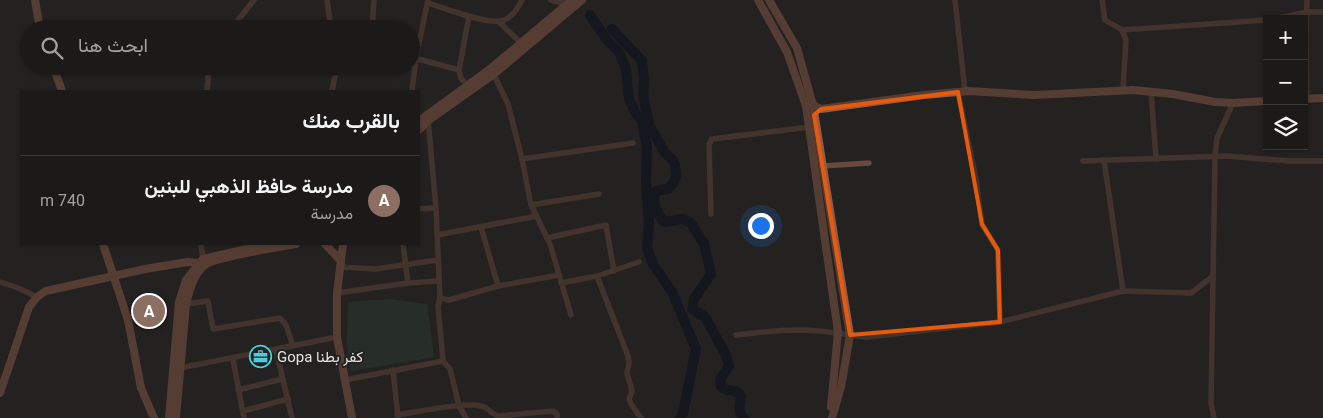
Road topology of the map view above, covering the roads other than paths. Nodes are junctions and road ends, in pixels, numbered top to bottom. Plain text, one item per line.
1 (35, 0) edge
2 (254, 0) edge
3 (328, 0) edge
4 (374, 0) edge
5 (522, 0) edge
6 (552, 0) edge
7 (582, 0) edge
8 (758, 0) edge
9 (770, 0) edge
10 (955, 0) edge
11 (1102, 0) edge
12 (1307, 0) edge
13 (428, 2) edge
14 (569, 2) edge
15 (1307, 12) junction
16 (1323, 12) edge
17 (1293, 15) edge
18 (469, 16) junction
19 (38, 20) edge
20 (238, 20) edge
21 (330, 20) edge
22 (373, 20) edge
23 (1263, 20) edge
24 (499, 22) junction
25 (1122, 30) junction
26 (420, 34) edge
27 (521, 43) junction
28 (420, 60) edge
29 (1306, 60) edge
30 (459, 70) junction
31 (492, 71) junction
32 (56, 75) edge
33 (208, 75) edge
34 (335, 75) edge
35 (413, 75) edge
36 (467, 85) junction
37 (62, 90) edge
38 (207, 90) edge
39 (332, 90) edge
40 (412, 90) edge
41 (1123, 90) junction
42 (1152, 91) junction
43 (961, 92) junction
44 (1323, 98) edge
45 (1308, 99) edge
46 (1263, 101) edge
47 (1233, 103) junction
48 (810, 106) junction
49 (821, 109) junction
50 (811, 116) junction
51 (424, 119) edge
52 (810, 127) junction
53 (633, 143) dead end
54 (1215, 157) junction
55 (522, 159) junction
56 (1156, 159) junction
57 (1083, 160) dead end
58 (1104, 160) junction
59 (1323, 161) edge
60 (869, 163) dead end
61 (822, 166) junction
62 (599, 194) dead end
63 (531, 204) junction
64 (436, 208) junction
65 (420, 209) edge
66 (711, 214) dead end
67 (537, 216) junction
68 (481, 227) junction
69 (437, 235) junction
70 (547, 238) junction
71 (103, 245) edge
72 (201, 245) edge
73 (264, 245) edge
74 (291, 245) edge
75 (327, 245) edge
76 (343, 245) edge
77 (403, 245) edge
78 (438, 260) junction
79 (200, 261) junction
80 (639, 262) dead end
81 (341, 264) junction
82 (406, 266) junction
83 (614, 271) junction
84 (559, 275) junction
85 (597, 276) junction
86 (1213, 276) junction
87 (114, 277) junction
88 (439, 281) junction
89 (0, 282) edge
90 (408, 283) junction
91 (562, 283) junction
92 (498, 286) junction
93 (1123, 291) junction
94 (337, 293) junction
95 (37, 297) junction
96 (440, 298) junction
97 (186, 304) junction
98 (571, 315) dead end
99 (1000, 322) junction
100 (838, 332) junction
101 (736, 335) dead end
102 (850, 336) junction
103 (337, 337) junction
104 (293, 346) junction
105 (276, 350) junction
106 (233, 359) junction
107 (443, 361) junction
108 (180, 368) junction
109 (393, 370) junction
110 (282, 379) junction
111 (345, 380) junction
112 (238, 390) junction
113 (0, 392) edge
114 (288, 400) junction
115 (459, 406) junction
116 (243, 415) edge
117 (398, 417) edge
118 (154, 418) edge
119 (169, 418) edge
120 (176, 418) edge
121 (292, 418) edge
122 (352, 418) edge
123 (466, 418) edge
124 (557, 418) edge
125 (641, 418) edge
126 (831, 418) edge
127 (1214, 418) edge

1 - 19 main road
2 - 20 street
3 - 21 street
4 - 22 street
5 - 24 street
6 - 14 street
7 - 31 main road
8 - 48 main road
9 - 48 main road
10 - 43 street
11 - 25 street
12 - 15 street
13 - 18 street
13 - 26 street
14 - 27 main road
15 - 16 street
15 - 17 street
15 - 29 street
18 - 24 street
18 - 30 street
23 - 25 street
24 - 27 street
25 - 41 street
27 - 31 main road
28 - 30 street
30 - 36 street
31 - 36 main road
31 - 51 main road
31 - 55 street
32 - 37 main road
33 - 38 street
34 - 39 street
35 - 40 street
36 - 51 main road
41 - 42 main road
41 - 43 main road
42 - 47 main road
42 - 56 street
43 - 49 main road
43 - 99 street
44 - 45 main road
46 - 47 main road
47 - 54 street
48 - 49 main road
48 - 50 main road
49 - 50 main road
50 - 52 main road
50 - 61 main road
51 - 64 street
52 - 66 street
52 - 100 main road
53 - 55 street
54 - 56 street
54 - 59 street
54 - 86 street
55 - 63 street
56 - 58 street
57 - 58 street
58 - 93 street
60 - 61 street
61 - 102 main road
62 - 63 street
63 - 67 street
64 - 65 street
64 - 69 street
67 - 68 street
67 - 70 street
68 - 69 street
68 - 92 street
69 - 78 street
70 - 83 street
70 - 84 street
71 - 87 main road
72 - 79 street
73 - 79 main road
74 - 97 main road
75 - 81 main road
76 - 81 main road
77 - 82 street
78 - 82 street
78 - 88 street
79 - 87 main road
79 - 119 main road
80 - 83 street
81 - 82 street
81 - 94 main road
82 - 90 street
83 - 85 street
84 - 91 street
84 - 92 street
85 - 91 street
85 - 125 street
86 - 93 street
86 - 127 street
87 - 95 main road
87 - 118 main road
88 - 90 street
88 - 96 street
89 - 95 street
90 - 94 street
91 - 98 street
92 - 96 street
93 - 99 street
94 - 103 main road
95 - 113 main road
96 - 107 street
97 - 104 street
97 - 108 main road
99 - 102 street
100 - 101 street
100 - 102 street
100 - 126 main road
102 - 126 main road
103 - 104 street
103 - 111 main road
104 - 105 street
105 - 106 street
105 - 110 street
106 - 108 street
106 - 112 street
107 - 109 street
107 - 115 street
108 - 120 main road
109 - 111 street
109 - 117 street
110 - 112 street
110 - 114 street
111 - 122 main road
112 - 116 street
114 - 116 street
114 - 121 street
115 - 117 street
115 - 123 street
115 - 124 street

